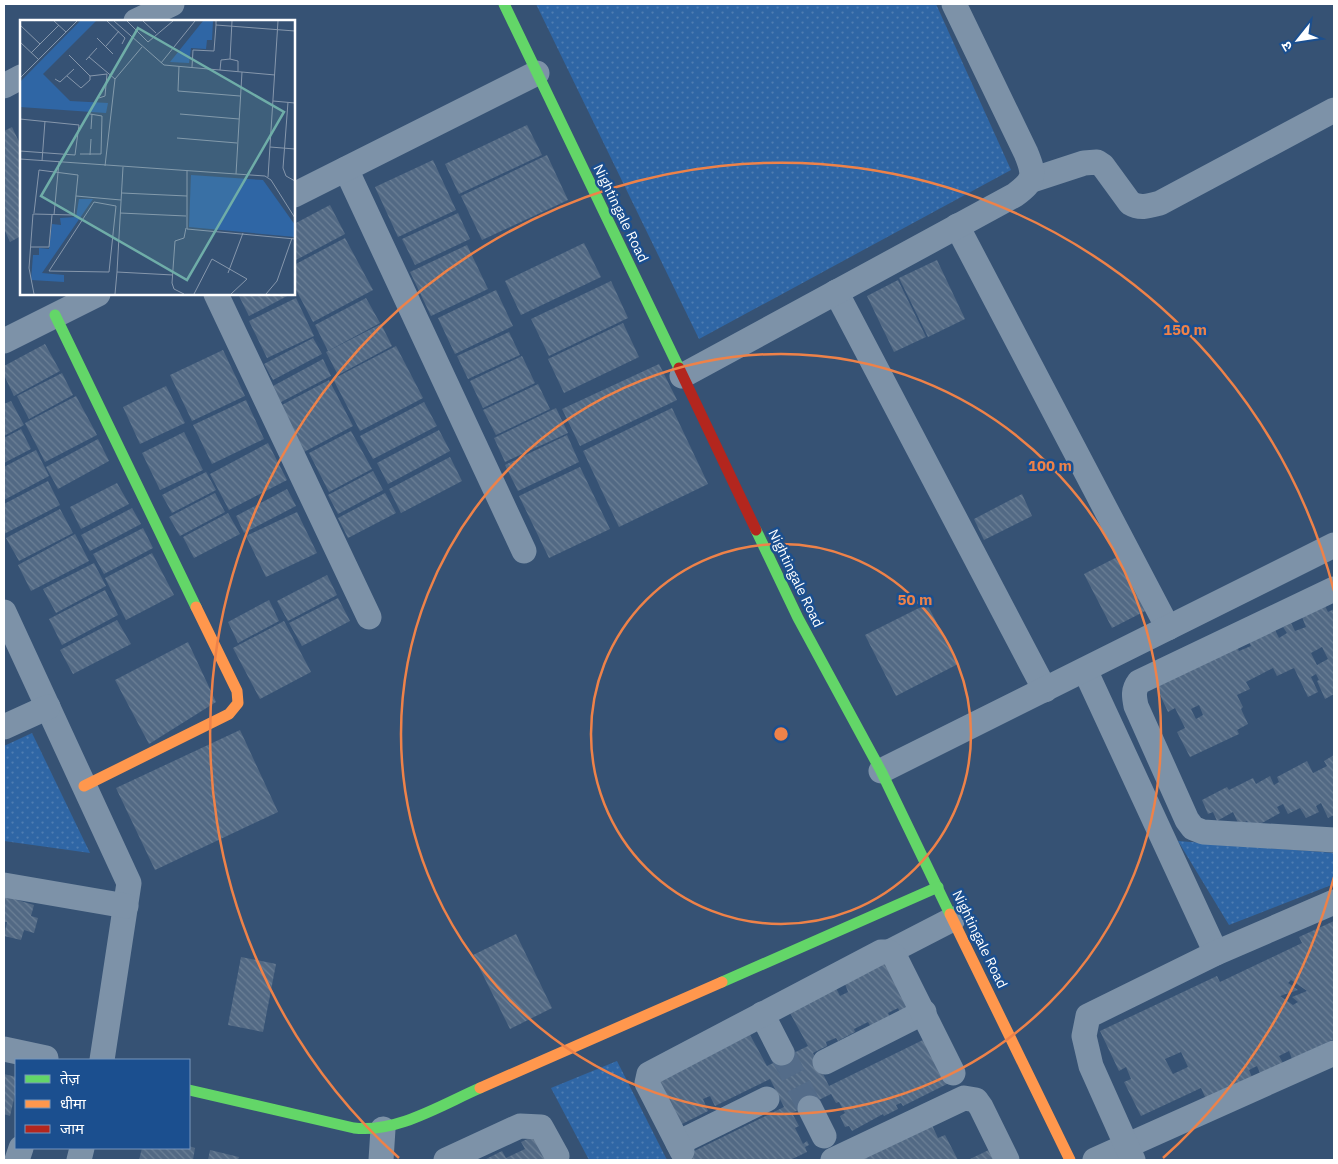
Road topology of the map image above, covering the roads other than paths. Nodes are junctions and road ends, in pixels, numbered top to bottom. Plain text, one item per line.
1 (172, 4) edge
2 (504, 4) edge
3 (954, 4) edge
4 (138, 20) edge
5 (537, 73) junction
6 (20, 78) edge
7 (4, 86) edge
8 (1334, 110) edge
9 (346, 169) junction
10 (1032, 180) junction
11 (295, 195) edge
12 (957, 226) junction
13 (836, 292) junction
14 (96, 295) edge
15 (216, 295) edge
16 (55, 315) junction
17 (4, 341) edge
18 (682, 376) junction
19 (1333, 547) edge
20 (524, 551) dead end
21 (1334, 589) edge
22 (4, 612) edge
23 (370, 618) dead end
24 (1168, 628) junction
25 (1085, 670) junction
26 (1045, 690) junction
27 (48, 707) junction
28 (4, 727) edge
29 (881, 771) junction
30 (84, 786) junction
31 (1334, 840) edge
32 (4, 885) edge
33 (938, 887) junction
34 (1334, 902) edge
35 (126, 906) junction
36 (953, 919) junction
37 (889, 952) junction
38 (1216, 953) junction
39 (924, 1012) junction
40 (762, 1014) junction
41 (4, 1049) edge
42 (1334, 1053) edge
43 (782, 1054) tunnel mouth
44 (46, 1059) edge
45 (102, 1059) edge
46 (825, 1062) dead end
47 (954, 1073) dead end
48 (190, 1090) edge
49 (767, 1099) dead end
50 (810, 1108) tunnel mouth
51 (383, 1129) junction
52 (824, 1136) dead end
53 (1130, 1153) edge
54 (557, 1156) dead end
55 (381, 1160) edge
56 (446, 1160) edge
57 (833, 1160) edge
58 (1007, 1160) edge
59 (1070, 1160) edge
60 (1096, 1160) edge

1 - 4 street
2 - 5 street, Nightingale Road
3 - 10 street
5 - 9 street
5 - 18 street, Nightingale Road
6 - 7 street
8 - 10 street
9 - 11 street
9 - 20 street
10 - 12 street
12 - 13 street
12 - 24 street
13 - 18 street
13 - 26 street
14 - 16 street
15 - 23 street
16 - 17 street
16 - 30 street
18 - 29 street, Nightingale Road
19 - 24 street
21 - 31 street
22 - 27 street
24 - 25 street
25 - 26 street
25 - 38 street
26 - 29 street
27 - 28 street
27 - 30 street
29 - 33 street, Nightingale Road
30 - 35 street
32 - 35 street
33 - 36 street, Nightingale Road
33 - 51 street
34 - 38 street
35 - 45 street
36 - 37 street
36 - 59 street, Nightingale Road
37 - 39 street
37 - 40 street
38 - 53 street
39 - 46 street
39 - 47 street
40 - 43 street
40 - 49 street
41 - 44 street
42 - 53 street
48 - 51 street
50 - 52 street
51 - 55 street
53 - 60 street
54 - 56 street
57 - 58 street

